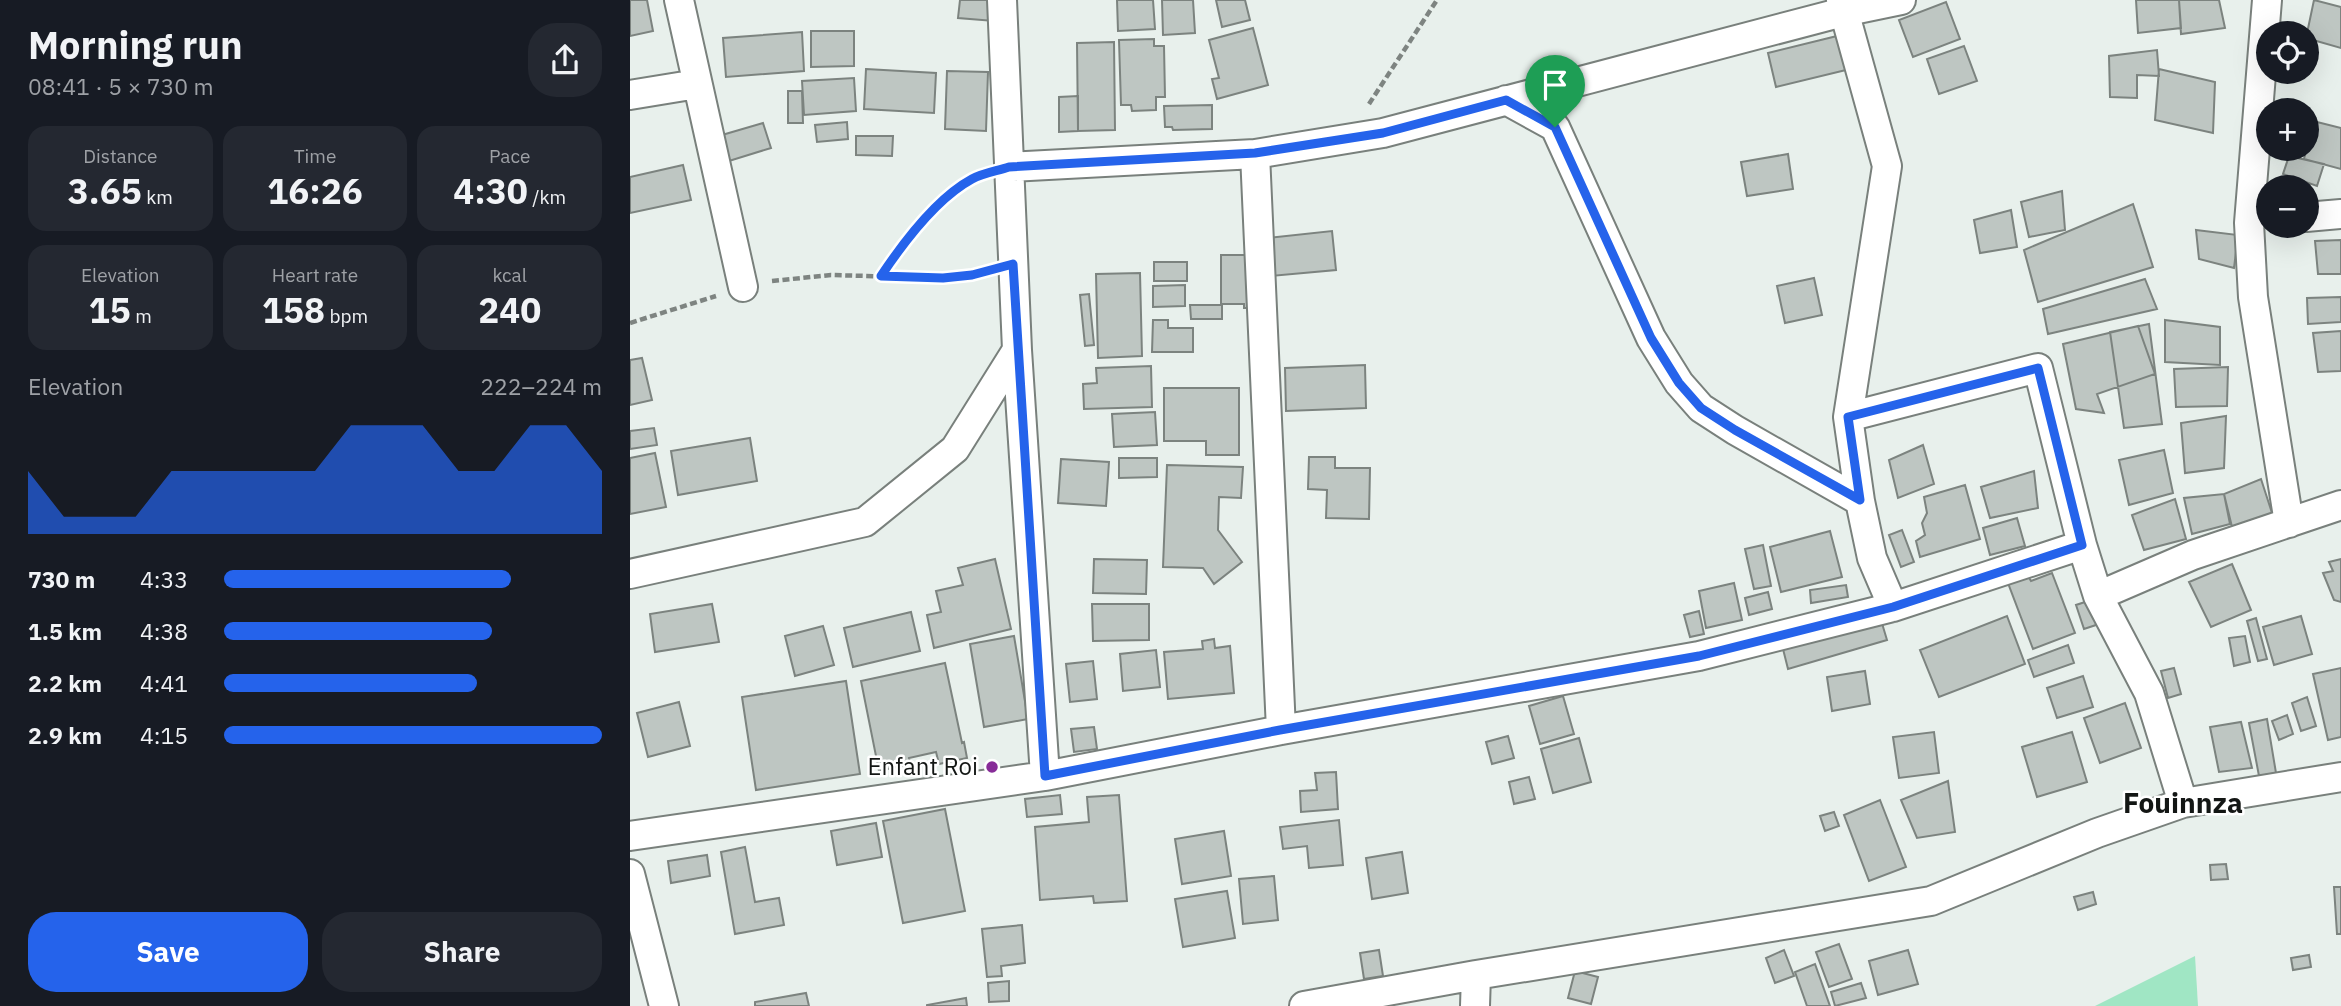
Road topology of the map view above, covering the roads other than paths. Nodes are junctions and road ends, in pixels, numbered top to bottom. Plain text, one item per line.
1 (678, 0) edge
2 (1002, 0) edge
3 (1901, 0) edge
4 (2267, 0) edge
5 (1842, 6) edge
6 (697, 84) junction
7 (630, 95) edge
8 (1506, 100) junction
9 (1255, 153) junction
10 (1009, 167) junction
11 (2261, 175) edge
12 (2341, 214) edge
13 (2319, 216) edge
14 (2258, 238) edge
15 (743, 287) road end
16 (1017, 350) junction
17 (1848, 417) junction
18 (1860, 500) junction
19 (2341, 505) edge
20 (2289, 523) junction
21 (2082, 545) junction
22 (630, 574) edge
23 (2098, 596) junction
24 (1893, 607) junction
25 (1280, 730) junction
26 (1045, 776) junction
27 (2341, 778) edge
28 (2182, 803) junction
29 (630, 836) edge
30 (630, 874) edge
31 (1476, 975) junction
32 (664, 1006) edge
33 (1304, 1006) edge
34 (1475, 1006) edge

1 - 6 street
2 - 10 street
3 - 5 street
4 - 11 street
5 - 8 street
5 - 17 street
6 - 7 street
6 - 15 street
8 - 9 street
8 - 18 street
9 - 10 street
9 - 25 street
10 - 16 street
12 - 13 street
14 - 20 street
16 - 22 street
16 - 26 street
17 - 18 street
17 - 21 street
18 - 24 street
19 - 20 street
20 - 23 street
21 - 23 street
21 - 24 street
23 - 28 street
24 - 25 street
25 - 26 street
26 - 29 street
27 - 28 street
28 - 31 street
30 - 32 street
31 - 33 street
31 - 34 street

